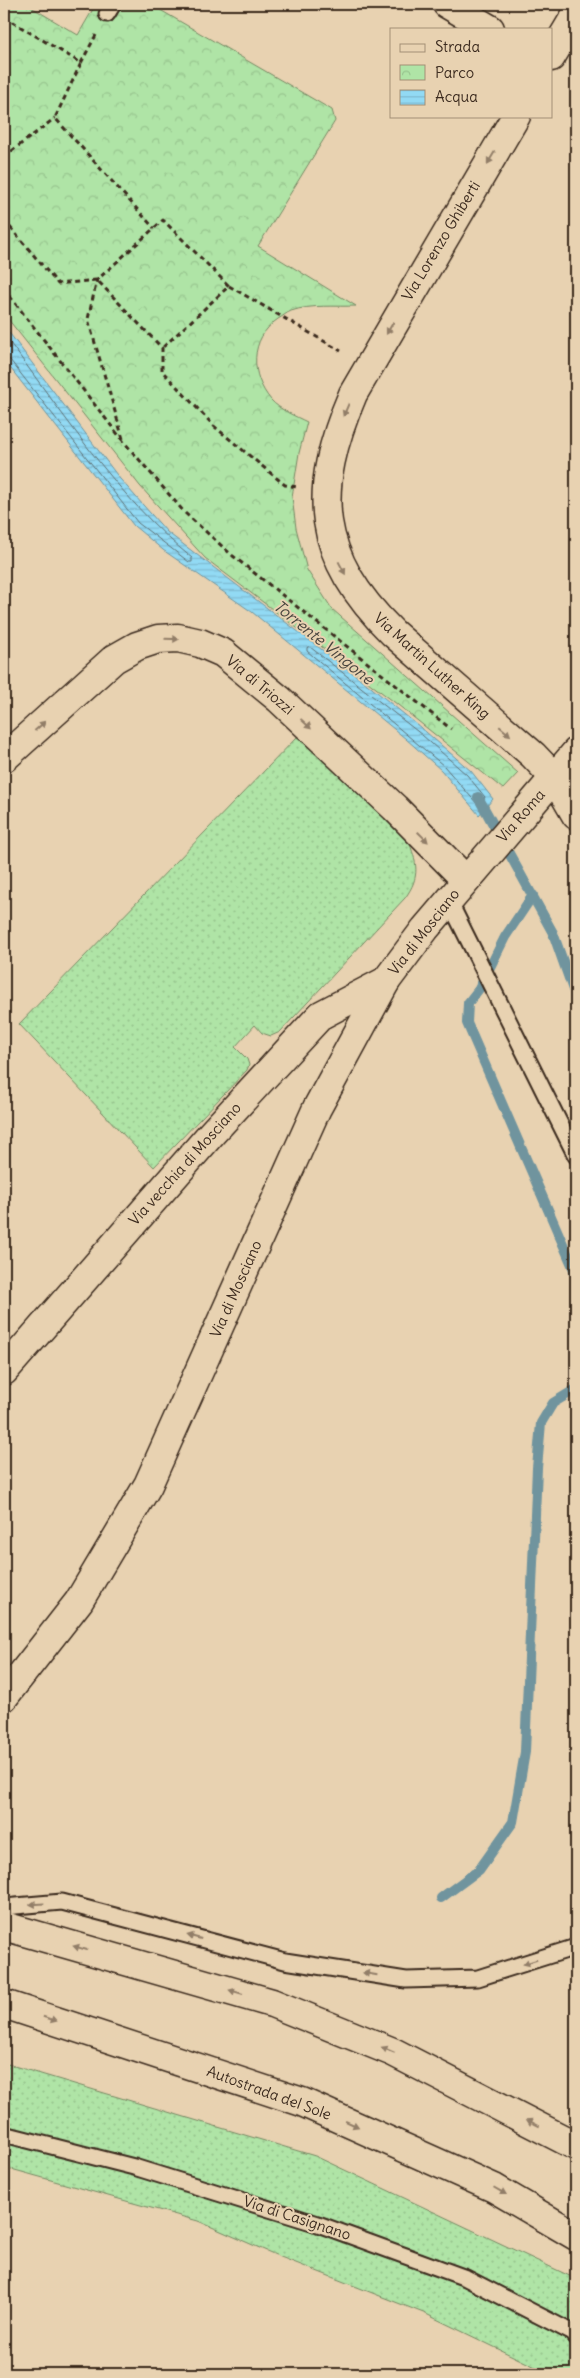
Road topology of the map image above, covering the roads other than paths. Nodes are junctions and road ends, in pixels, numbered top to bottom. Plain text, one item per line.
1 (447, 4) edge
2 (576, 15) edge
3 (488, 28) edge
4 (552, 55) edge
5 (515, 118) edge
6 (368, 367) joint
7 (576, 752) edge
8 (4, 758) edge
9 (554, 777) junction
10 (576, 815) edge
11 (466, 880) junction
12 (448, 901) junction
13 (386, 981) junction
14 (576, 1156) edge
15 (4, 1371) edge
16 (4, 1697) edge
17 (4, 1907) edge
18 (4, 1926) edge
19 (576, 1947) edge
20 (4, 2004) edge
21 (4, 2134) edge
22 (576, 2146) edge
23 (576, 2236) edge
24 (576, 2337) edge

1 - 3 main road
2 - 4 main road
5 -> 6 main road, Via Lorenzo Ghiberti
6 -> 9 main road, Via Martin Luther King
7 - 9 main road, Via Roma
8 -> 11 main road, Via di Triozzi
9 - 10 main road, Via Martin Luther King
9 - 11 main road, Via Roma
11 - 12 main road, Via di Mosciano
12 - 13 main road, Via di Mosciano
12 - 14 lane
13 - 15 main road, Via vecchia di Mosciano
13 - 16 main road, Via di Mosciano
19 -> 17 lane
22 -> 18 main road
20 -> 23 main road, Autostrada del Sole
21 - 24 lane, Via di Casignano

